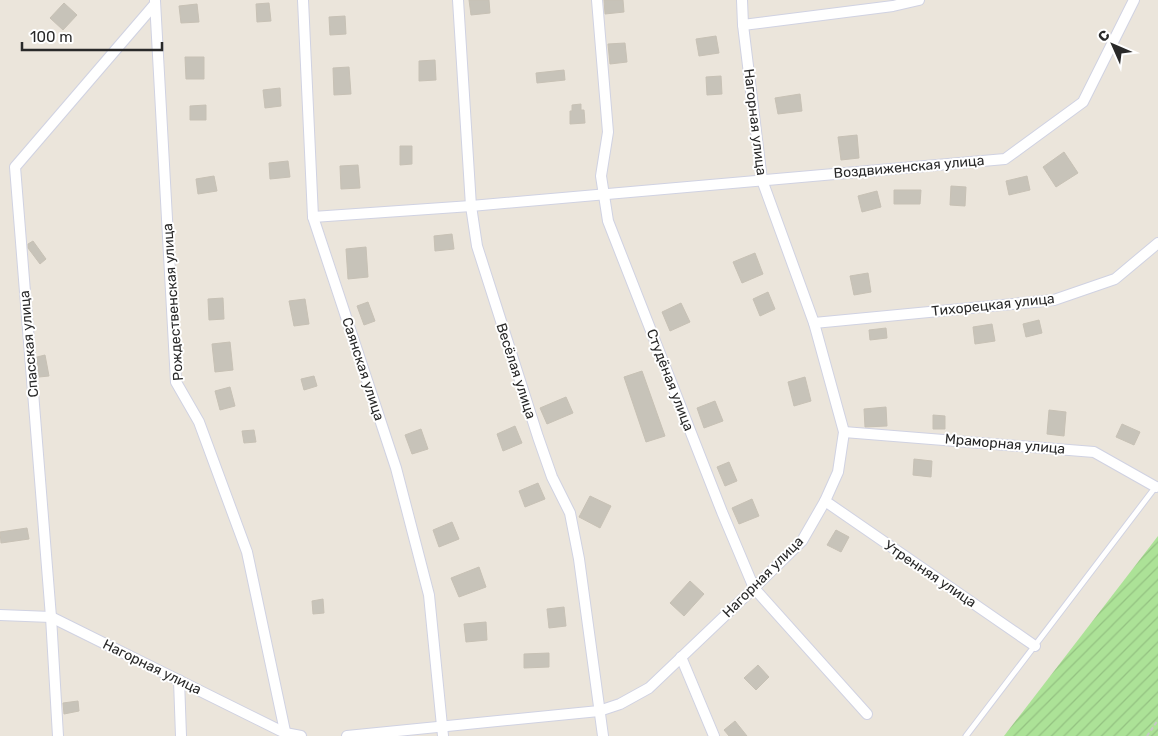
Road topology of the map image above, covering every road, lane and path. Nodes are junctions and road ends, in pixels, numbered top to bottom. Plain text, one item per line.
1 (303, 0) edge
2 (458, 0) edge
3 (597, 0) edge
4 (742, 0) edge
5 (919, 0) edge
6 (1134, 0) edge
7 (155, 2) edge
8 (893, 3) edge
9 (743, 24) junction
10 (762, 180) junction
11 (604, 194) junction
12 (471, 206) junction
13 (313, 217) junction
14 (1158, 243) edge
15 (814, 323) junction
16 (844, 432) junction
17 (1157, 485) edge
18 (825, 501) junction
19 (754, 588) junction
20 (0, 615) edge
21 (51, 617) junction
22 (1035, 646) junction
23 (681, 657) junction
24 (179, 680) junction
25 (599, 711) junction
26 (867, 714) dead end
27 (1158, 720) edge
28 (443, 731) edge
29 (286, 735) edge
30 (58, 736) edge
31 (182, 736) edge
32 (301, 736) edge
33 (346, 736) edge
34 (603, 736) edge
35 (714, 736) edge
36 (966, 736) edge
37 (1147, 736) edge

1 - 13 street, Саянская улица
2 - 12 street, Весёлая улица
3 - 11 street, Студёная улица
4 - 9 street, Нагорная улица
5 - 8 street
6 - 10 street, Воздвиженская улица
7 - 21 street, Спасская улица
7 - 29 street, Рождественская улица
8 - 9 street
9 - 10 street, Нагорная улица
10 - 11 street, Воздвиженская улица
10 - 15 street, Нагорная улица
11 - 12 street, Воздвиженская улица
11 - 19 street, Студёная улица
12 - 13 street, Воздвиженская улица
12 - 25 street, Весёлая улица
13 - 28 street, Саянская улица
14 - 15 street, Тихорецкая улица
15 - 16 street, Нагорная улица
16 - 17 street, Мраморная улица
16 - 18 street, Нагорная улица
17 - 22 lane
18 - 19 street, Нагорная улица
18 - 22 street, Утренняя улица
19 - 23 street, Нагорная улица
19 - 26 street, Студёная улица
20 - 21 street, Нагорная улица
21 - 24 street, Нагорная улица
21 - 30 street, Спасская улица
22 - 36 lane
23 - 25 street, Нагорная улица
23 - 35 street
24 - 29 street, Нагорная улица
24 - 31 street
25 - 28 street, Нагорная улица
25 - 34 street, Весёлая улица
27 - 37 path
28 - 33 street, Нагорная улица
29 - 32 street, Нагорная улица

